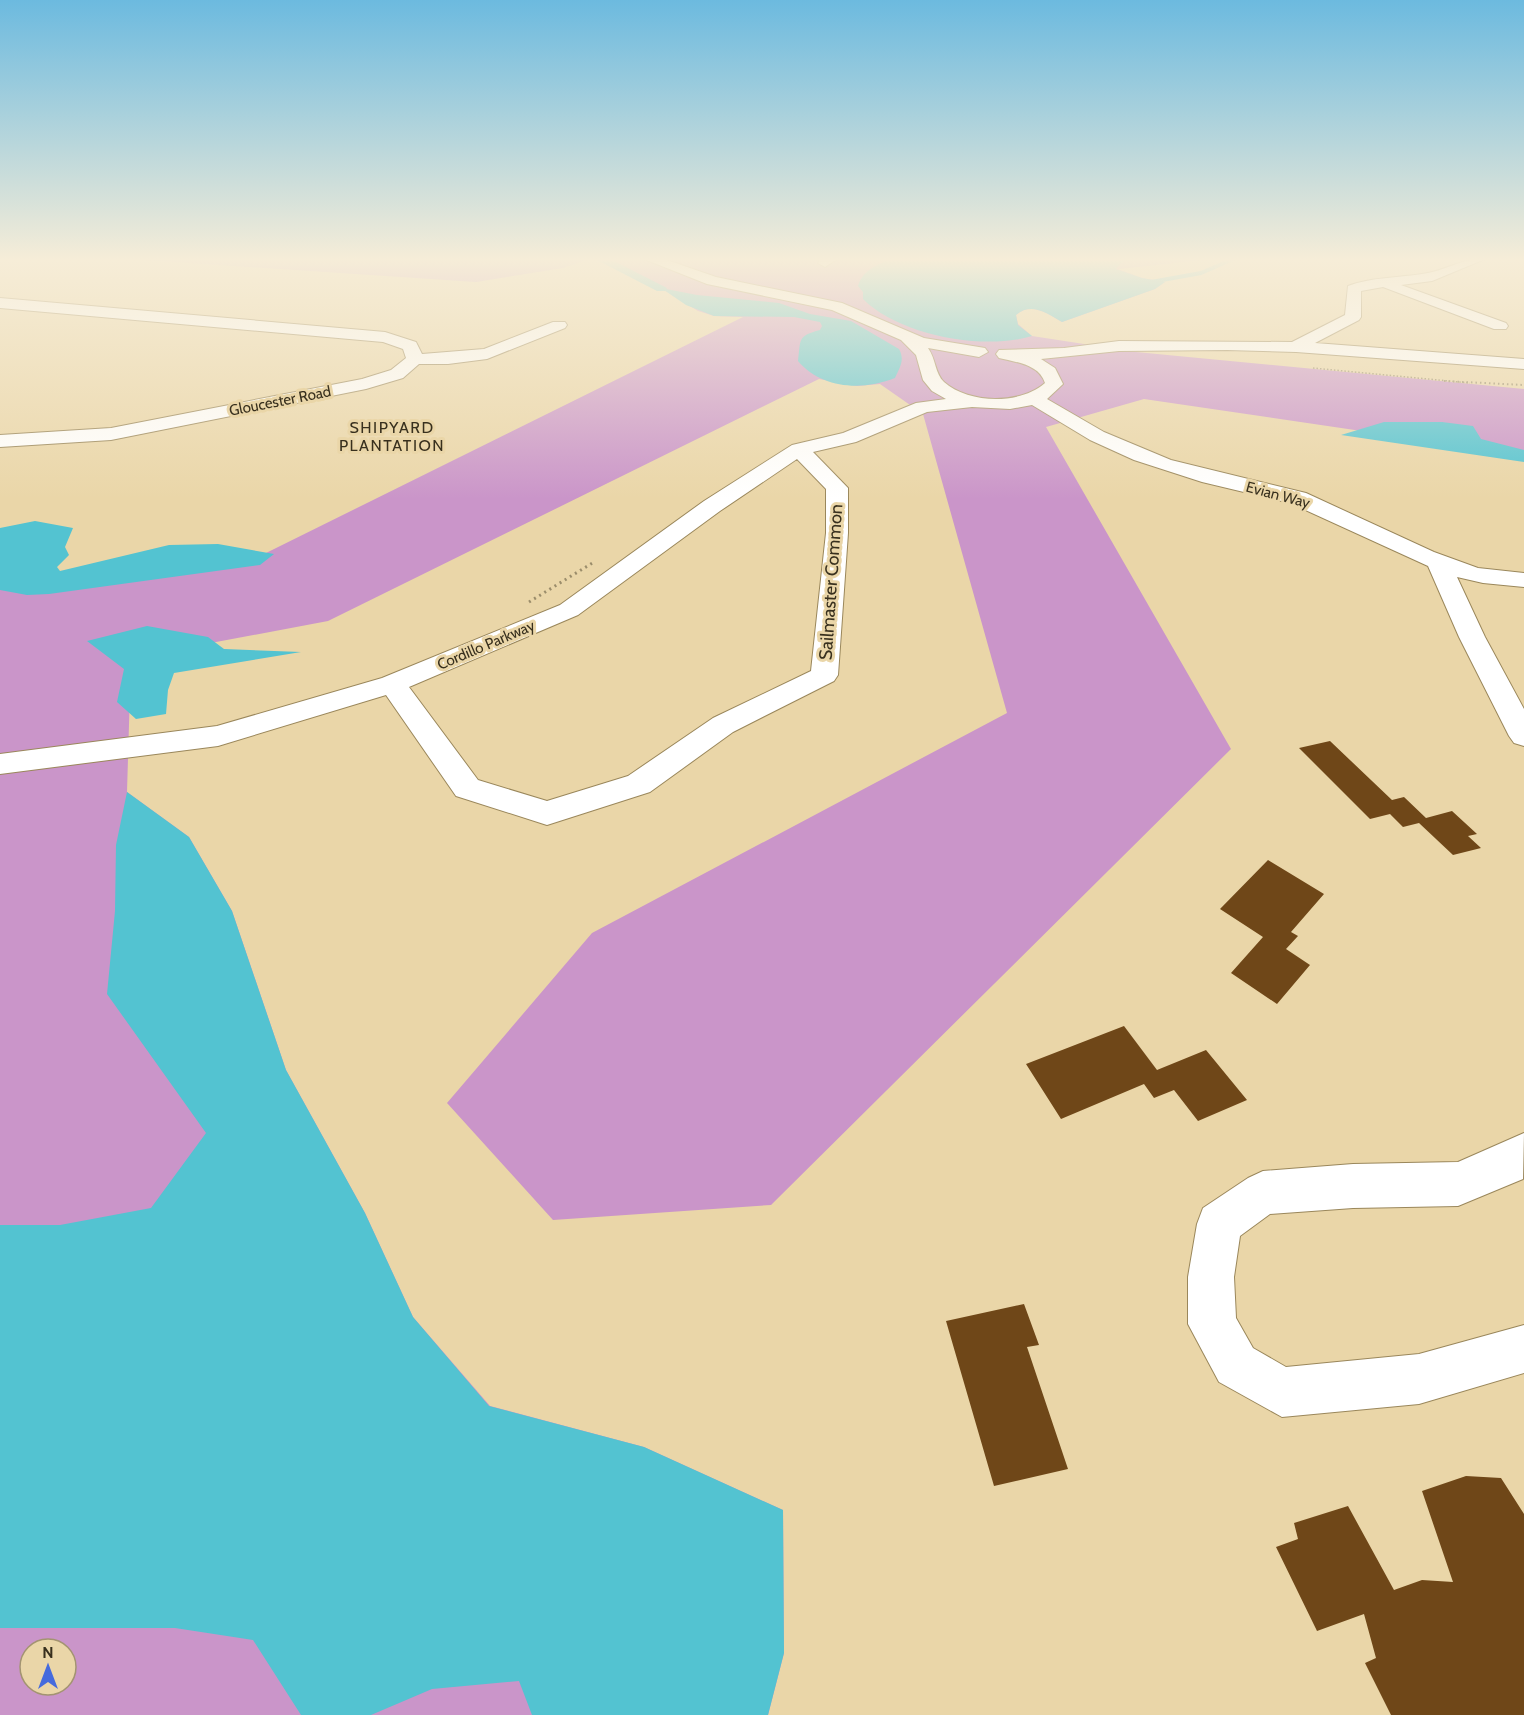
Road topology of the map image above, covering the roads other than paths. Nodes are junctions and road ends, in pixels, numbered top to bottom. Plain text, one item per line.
1 (391, 339) edge
2 (524, 339) edge
3 (909, 339) joint
4 (1311, 339) edge
5 (1296, 347) junction
6 (979, 352) junction
7 (1074, 352) junction
8 (1005, 354) junction
9 (415, 359) junction
10 (1524, 364) edge
11 (1053, 375) junction
12 (932, 376) junction
13 (1035, 399) junction
14 (972, 401) junction
15 (923, 407) junction
16 (0, 441) edge
17 (799, 449) junction
18 (1438, 562) junction
19 (1524, 580) edge
20 (392, 684) junction
21 (1524, 736) edge
22 (0, 764) edge
23 (1524, 1154) edge
24 (1524, 1349) edge

1 - 9 street
2 - 9 street
3 - 6 street
3 - 12 street
4 - 5 street
5 - 7 street
5 - 10 street
6 - 8 street
6 - 12 street
7 - 8 street
7 - 11 street
8 - 11 street
9 - 16 street, Gloucester Road
11 - 13 street
12 - 14 street
12 - 15 street
13 - 14 street
13 - 18 street, Evian Way
14 - 15 street, Cordillo Parkway
15 - 17 street, Cordillo Parkway
17 - 20 street, Cordillo Parkway
17 - 20 street, Sailmaster Common
18 - 19 street, Evian Way
18 - 21 street
20 - 22 street, Cordillo Parkway
23 - 24 street

